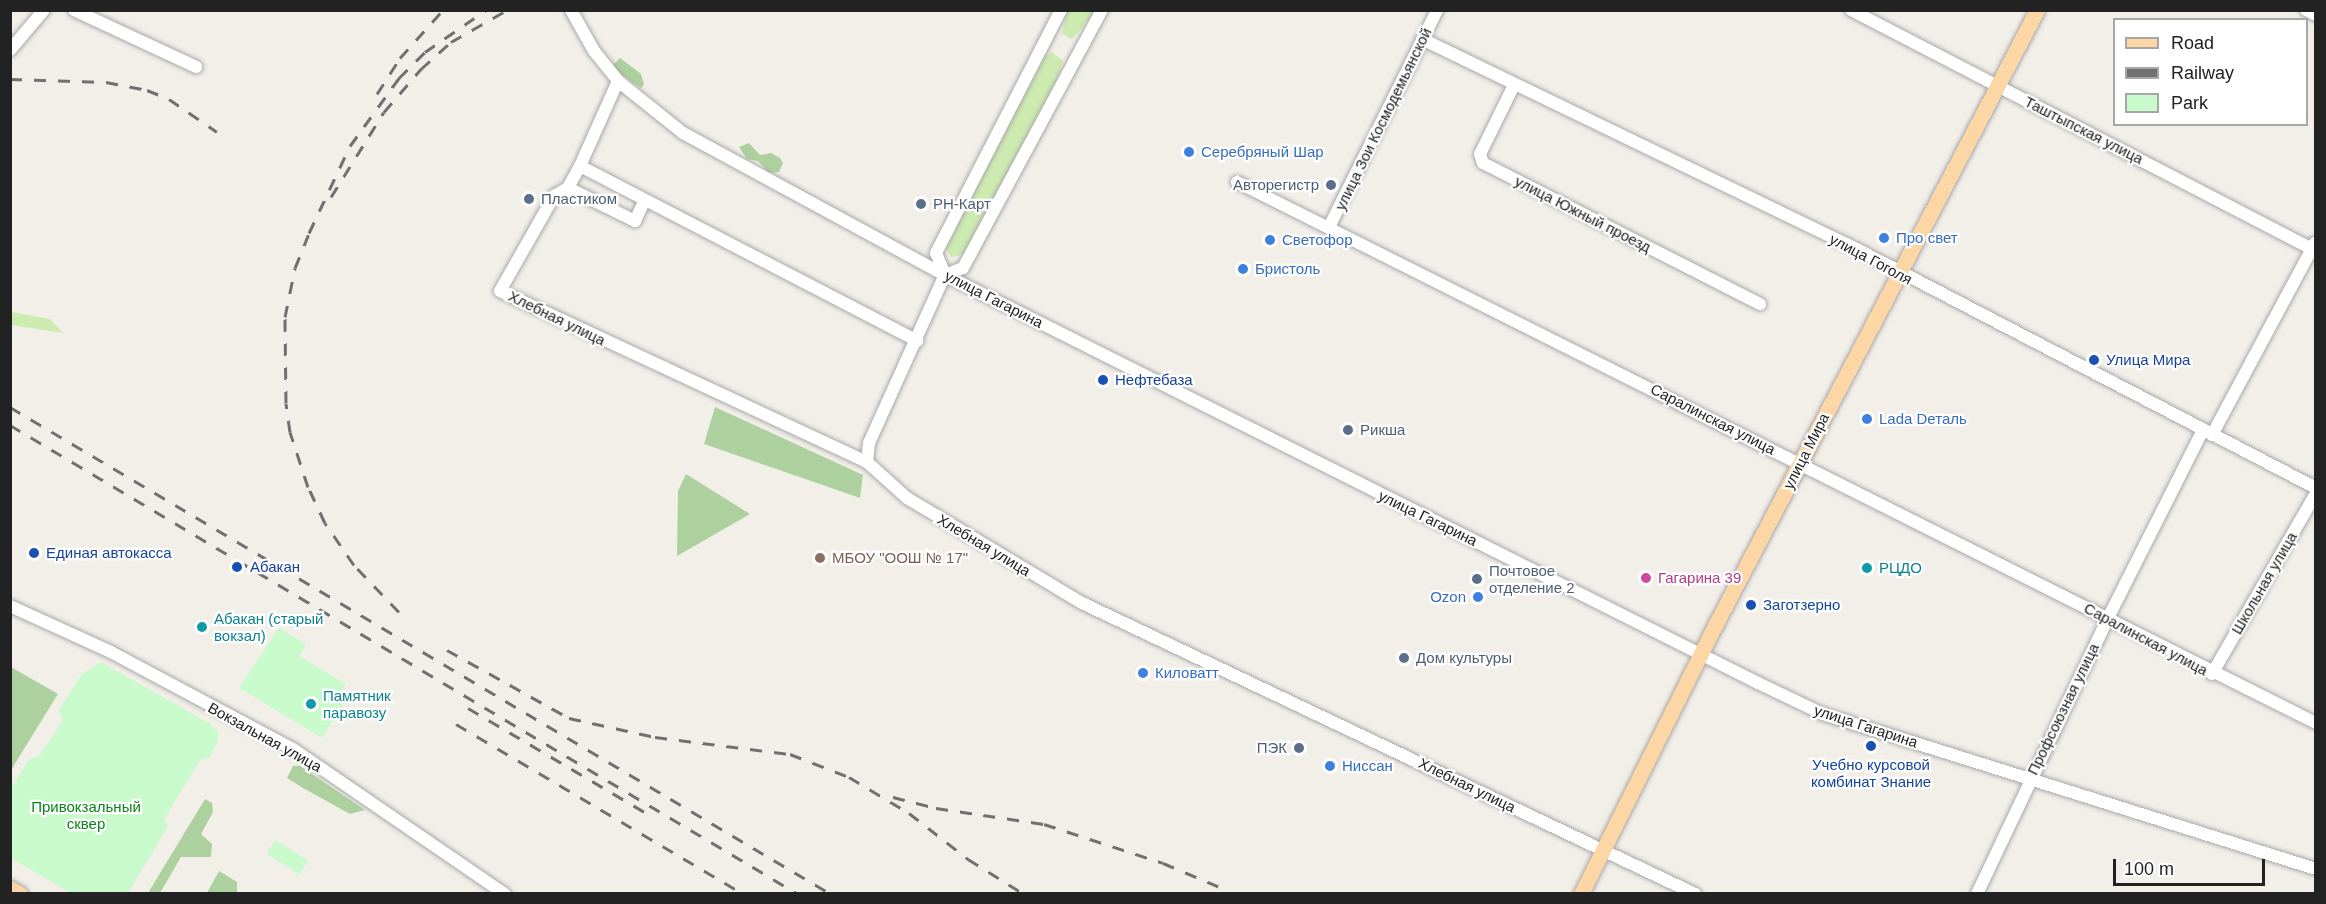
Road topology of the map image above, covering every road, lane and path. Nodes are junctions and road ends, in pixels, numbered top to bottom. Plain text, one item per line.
1 (44, 10) edge
2 (74, 10) edge
3 (571, 10) edge
4 (1061, 10) edge
5 (1102, 10) edge
6 (1437, 10) edge
7 (1851, 10) edge
8 (2037, 10) edge
9 (2306, 10) edge
10 (2316, 15) edge
11 (1422, 39) junction
12 (10, 50) edge
13 (196, 67) dead end
14 (618, 81) junction
15 (1514, 85) junction
16 (1997, 85) junction
17 (580, 166) junction
18 (1237, 182) dead end
19 (568, 188) junction
20 (645, 200) junction
21 (1329, 227) junction
22 (2314, 247) edge
23 (1899, 273) junction
24 (945, 275) junction
25 (1760, 304) dead end
26 (917, 341) junction
27 (2207, 433) junction
28 (867, 462) junction
29 (1800, 463) junction
30 (2316, 488) edge
31 (2316, 493) edge
32 (10, 606) edge
33 (2108, 618) junction
34 (1701, 654) junction
35 (2212, 674) junction
36 (2316, 723) edge
37 (2031, 777) junction
38 (1603, 848) junction
39 (2316, 869) edge
40 (10, 888) edge
41 (20, 894) edge
42 (505, 894) edge
43 (1581, 894) edge
44 (1695, 894) edge
45 (1977, 894) edge

1 - 12 street
2 - 13 street
3 - 14 street, улица Гагарина
4 - 24 street
5 - 24 street
6 - 11 street, улица Зои Космодемьянской
7 - 16 street, Таштыпская улица
8 - 16 main road, улица Мира
9 - 10 street
11 - 15 street, улица Гоголя
11 - 21 street, улица Зои Космодемьянской
14 - 17 street, Хлебная улица
14 - 24 street, улица Гагарина
15 - 23 street, улица Гоголя
15 - 25 street, улица Южный проезд
16 - 22 street, Таштыпская улица
16 - 23 main road, улица Мира
17 - 19 street, Хлебная улица
17 - 20 street
18 - 21 street, Саралинская улица
19 - 20 street
19 - 28 street, Хлебная улица
20 - 26 street
21 - 29 street, Саралинская улица
22 - 27 street, Профсоюзная улица
23 - 27 street, улица Гоголя
23 - 29 main road, улица Мира
24 - 26 street
24 - 34 street, улица Гагарина
26 - 28 street
27 - 30 street, улица Гоголя
27 - 33 street, Профсоюзная улица
28 - 38 street, Хлебная улица
29 - 33 street, Саралинская улица
29 - 34 main road, улица Мира
31 - 35 street, Школьная улица
32 - 42 street, Вокзальная улица
33 - 35 street, Саралинская улица
33 - 37 street, Профсоюзная улица
34 - 37 street, улица Гагарина
34 - 38 main road, улица Мира
35 - 36 street, Саралинская улица
37 - 39 street, улица Гагарина
37 - 45 street, Профсоюзная улица
38 - 43 main road, улица Мира
38 - 44 street, Хлебная улица
40 - 41 main road

